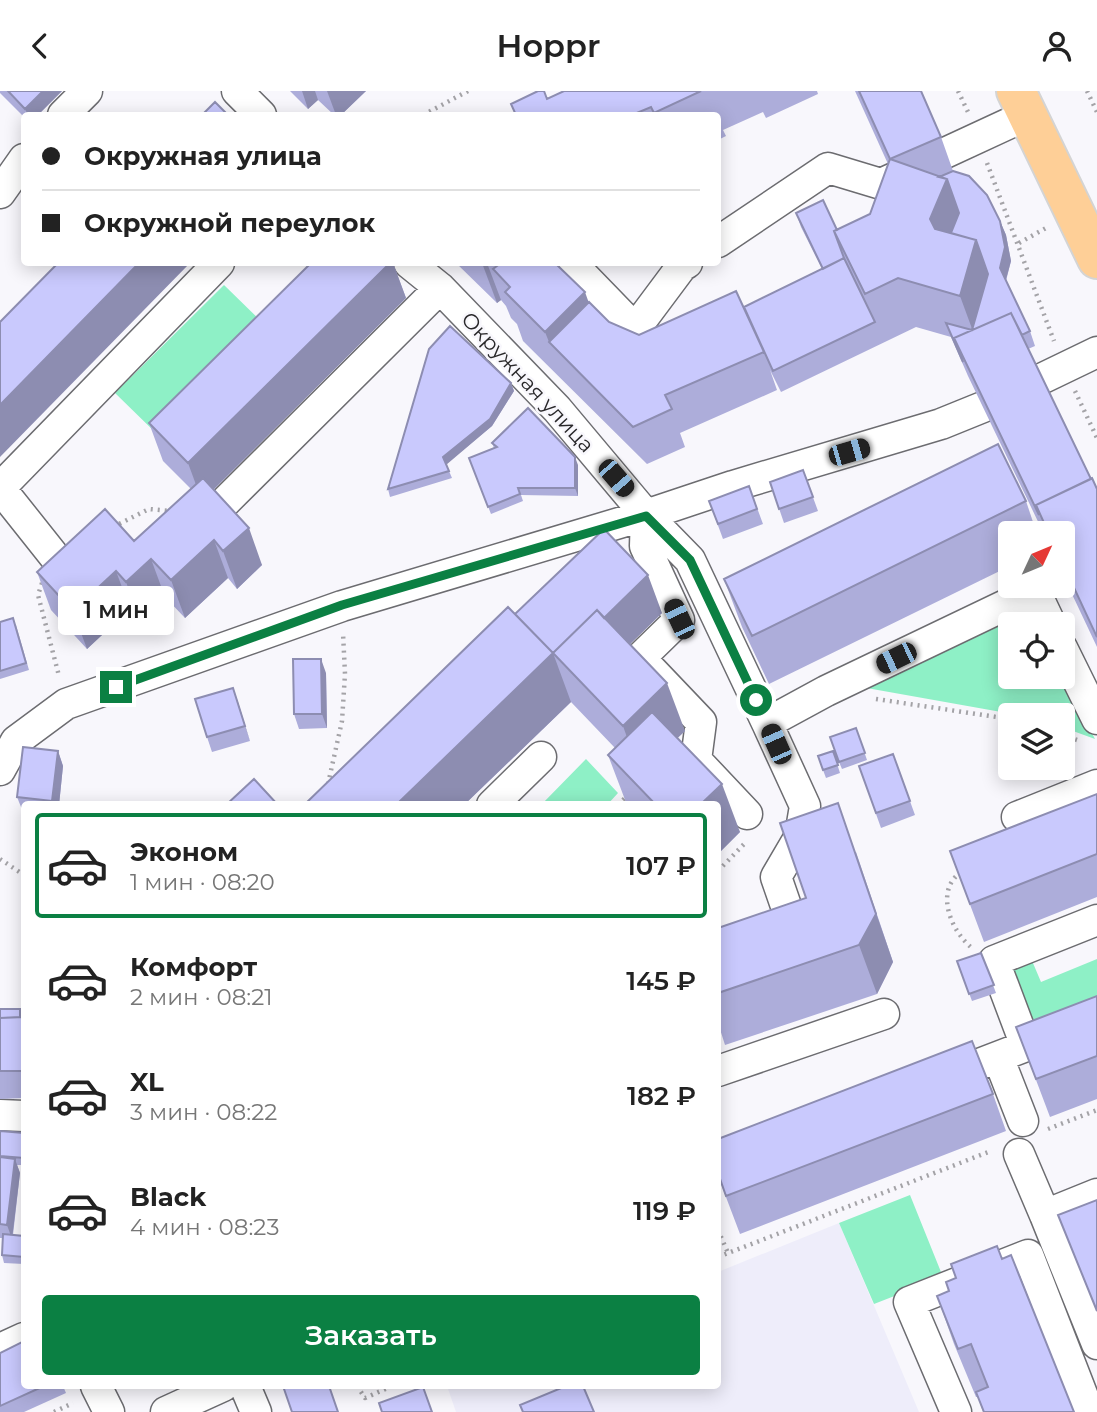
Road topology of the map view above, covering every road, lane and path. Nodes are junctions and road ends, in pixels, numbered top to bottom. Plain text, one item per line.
1 (88, 91) edge
2 (237, 91) edge
3 (468, 91) edge
4 (958, 91) edge
5 (1087, 91) edge
6 (1021, 103) edge
7 (66, 112) edge
8 (258, 112) edge
9 (429, 112) edge
10 (1097, 112) edge
11 (980, 137) junction
12 (945, 153) dead end
13 (21, 163) edge
14 (894, 178) edge
15 (0, 193) edge
16 (721, 240) edge
17 (1097, 260) edge
18 (216, 266) edge
19 (413, 266) edge
20 (574, 266) edge
21 (682, 266) edge
22 (440, 288) junction
23 (635, 329) junction
24 (614, 351) edge
25 (1097, 352) edge
26 (1052, 374) junction
27 (983, 407) edge
28 (1097, 438) edge
29 (0, 488) edge
30 (225, 502) edge
31 (174, 511) edge
32 (646, 516) junction
33 (112, 527) joint
34 (51, 555) junction
35 (342, 605) junction
36 (1045, 612) edge
37 (1075, 674) edge
38 (826, 691) junction
39 (66, 705) junction
40 (998, 717) edge
41 (1097, 719) edge
42 (767, 723) junction
43 (541, 757) dead end
44 (0, 770) edge
45 (1097, 785) edge
46 (636, 787) edge
47 (326, 793) edge
48 (496, 801) edge
49 (622, 801) edge
50 (747, 814) joint
51 (1017, 817) dead end
52 (0, 859) edge
53 (721, 868) edge
54 (963, 870) edge
55 (21, 873) edge
56 (1097, 921) edge
57 (721, 958) edge
58 (994, 961) junction
59 (884, 1014) dead end
60 (1097, 1019) edge
61 (1026, 1046) junction
62 (998, 1057) junction
63 (721, 1070) edge
64 (921, 1086) edge
65 (1097, 1110) edge
66 (0, 1115) edge
67 (21, 1116) edge
68 (1019, 1139) junction
69 (1097, 1194) edge
70 (1045, 1215) junction
71 (721, 1237) edge
72 (728, 1253) junction
73 (721, 1256) edge
74 (21, 1339) edge
75 (1097, 1343) edge
76 (0, 1349) edge
77 (98, 1389) edge
78 (216, 1389) edge
79 (246, 1389) edge
80 (359, 1389) edge
81 (385, 1389) edge
82 (109, 1412) edge
83 (166, 1412) edge
84 (256, 1412) edge
85 (956, 1412) edge
86 (1089, 1412) edge

1 - 7 street
2 - 8 street
3 - 9 path
4 - 11 path
5 - 10 path
6 - 11 street
6 - 17 main road
11 - 12 street
11 - 26 path
13 - 15 street
14 - 16 street
18 - 29 street
19 - 22 street, Окружная улица
20 - 23 street
21 - 23 street
22 - 30 street
22 - 32 street, Окружная улица
23 - 24 street
25 - 26 street
26 - 28 path
27 - 32 street
29 - 34 street
31 - 33 path
32 - 35 street
32 - 42 street, Окружная улица
32 - 50 street
33 - 34 street
34 - 39 path
35 - 39 street
35 - 47 path
36 - 38 street
37 - 41 street
38 - 40 path
38 - 42 street
39 - 44 street
42 - 57 street, Окружная улица
43 - 48 street
45 - 51 street
46 - 49 path
50 - 53 path
52 - 55 path
54 - 58 path
56 - 58 street
58 - 61 street
59 - 63 street
60 - 61 street
61 - 62 street
62 - 64 street
62 - 68 street
65 - 68 path
66 - 67 street
68 - 70 street
68 - 72 path
69 - 70 street
70 - 75 street
71 - 72 path
72 - 73 path
74 - 76 street
77 - 82 street
78 - 83 street
79 - 84 street
80 - 81 path
85 - 86 street

